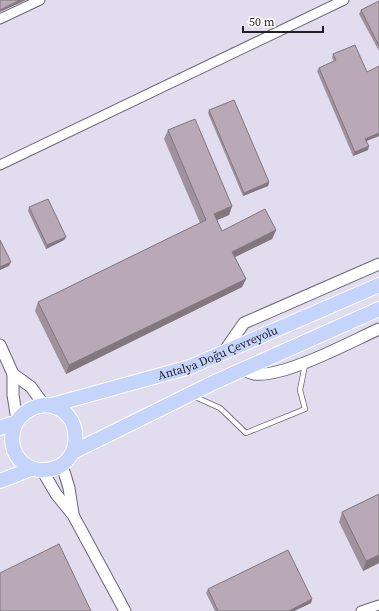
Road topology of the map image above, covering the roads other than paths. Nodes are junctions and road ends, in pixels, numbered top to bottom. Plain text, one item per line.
1 (40, 0) edge
2 (344, 0) edge
3 (0, 19) edge
4 (0, 166) edge
5 (379, 264) edge
6 (379, 285) edge
7 (379, 309) edge
8 (379, 329) edge
9 (0, 345) edge
10 (223, 353) junction
11 (306, 362) junction
12 (242, 370) junction
13 (13, 374) junction
14 (189, 394) junction
15 (48, 405) junction
16 (16, 421) junction
17 (0, 428) edge
18 (73, 452) junction
19 (62, 465) junction
20 (36, 469) junction
21 (0, 481) edge
22 (73, 514) junction
23 (379, 605) edge
24 (125, 611) edge
25 (361, 611) edge

1 - 3 street
2 - 4 street
5 - 10 street
6 - 10 main road, Antalya Doğu Çevreyolu
7 - 12 main road, Antalya Doğu Çevreyolu
8 - 11 street
9 - 13 street
10 - 15 main road, Antalya Doğu Çevreyolu
11 - 12 street
11 - 14 lane
12 - 14 main road, Antalya Doğu Çevreyolu
13 - 15 street
13 - 16 street
14 - 18 main road, Antalya Doğu Çevreyolu
15 - 16 main road
15 - 18 main road
16 - 17 main road
16 - 20 main road
18 - 19 main road
19 - 20 main road
19 - 22 street
20 - 21 main road
20 - 22 street
22 - 24 street
23 - 25 street

